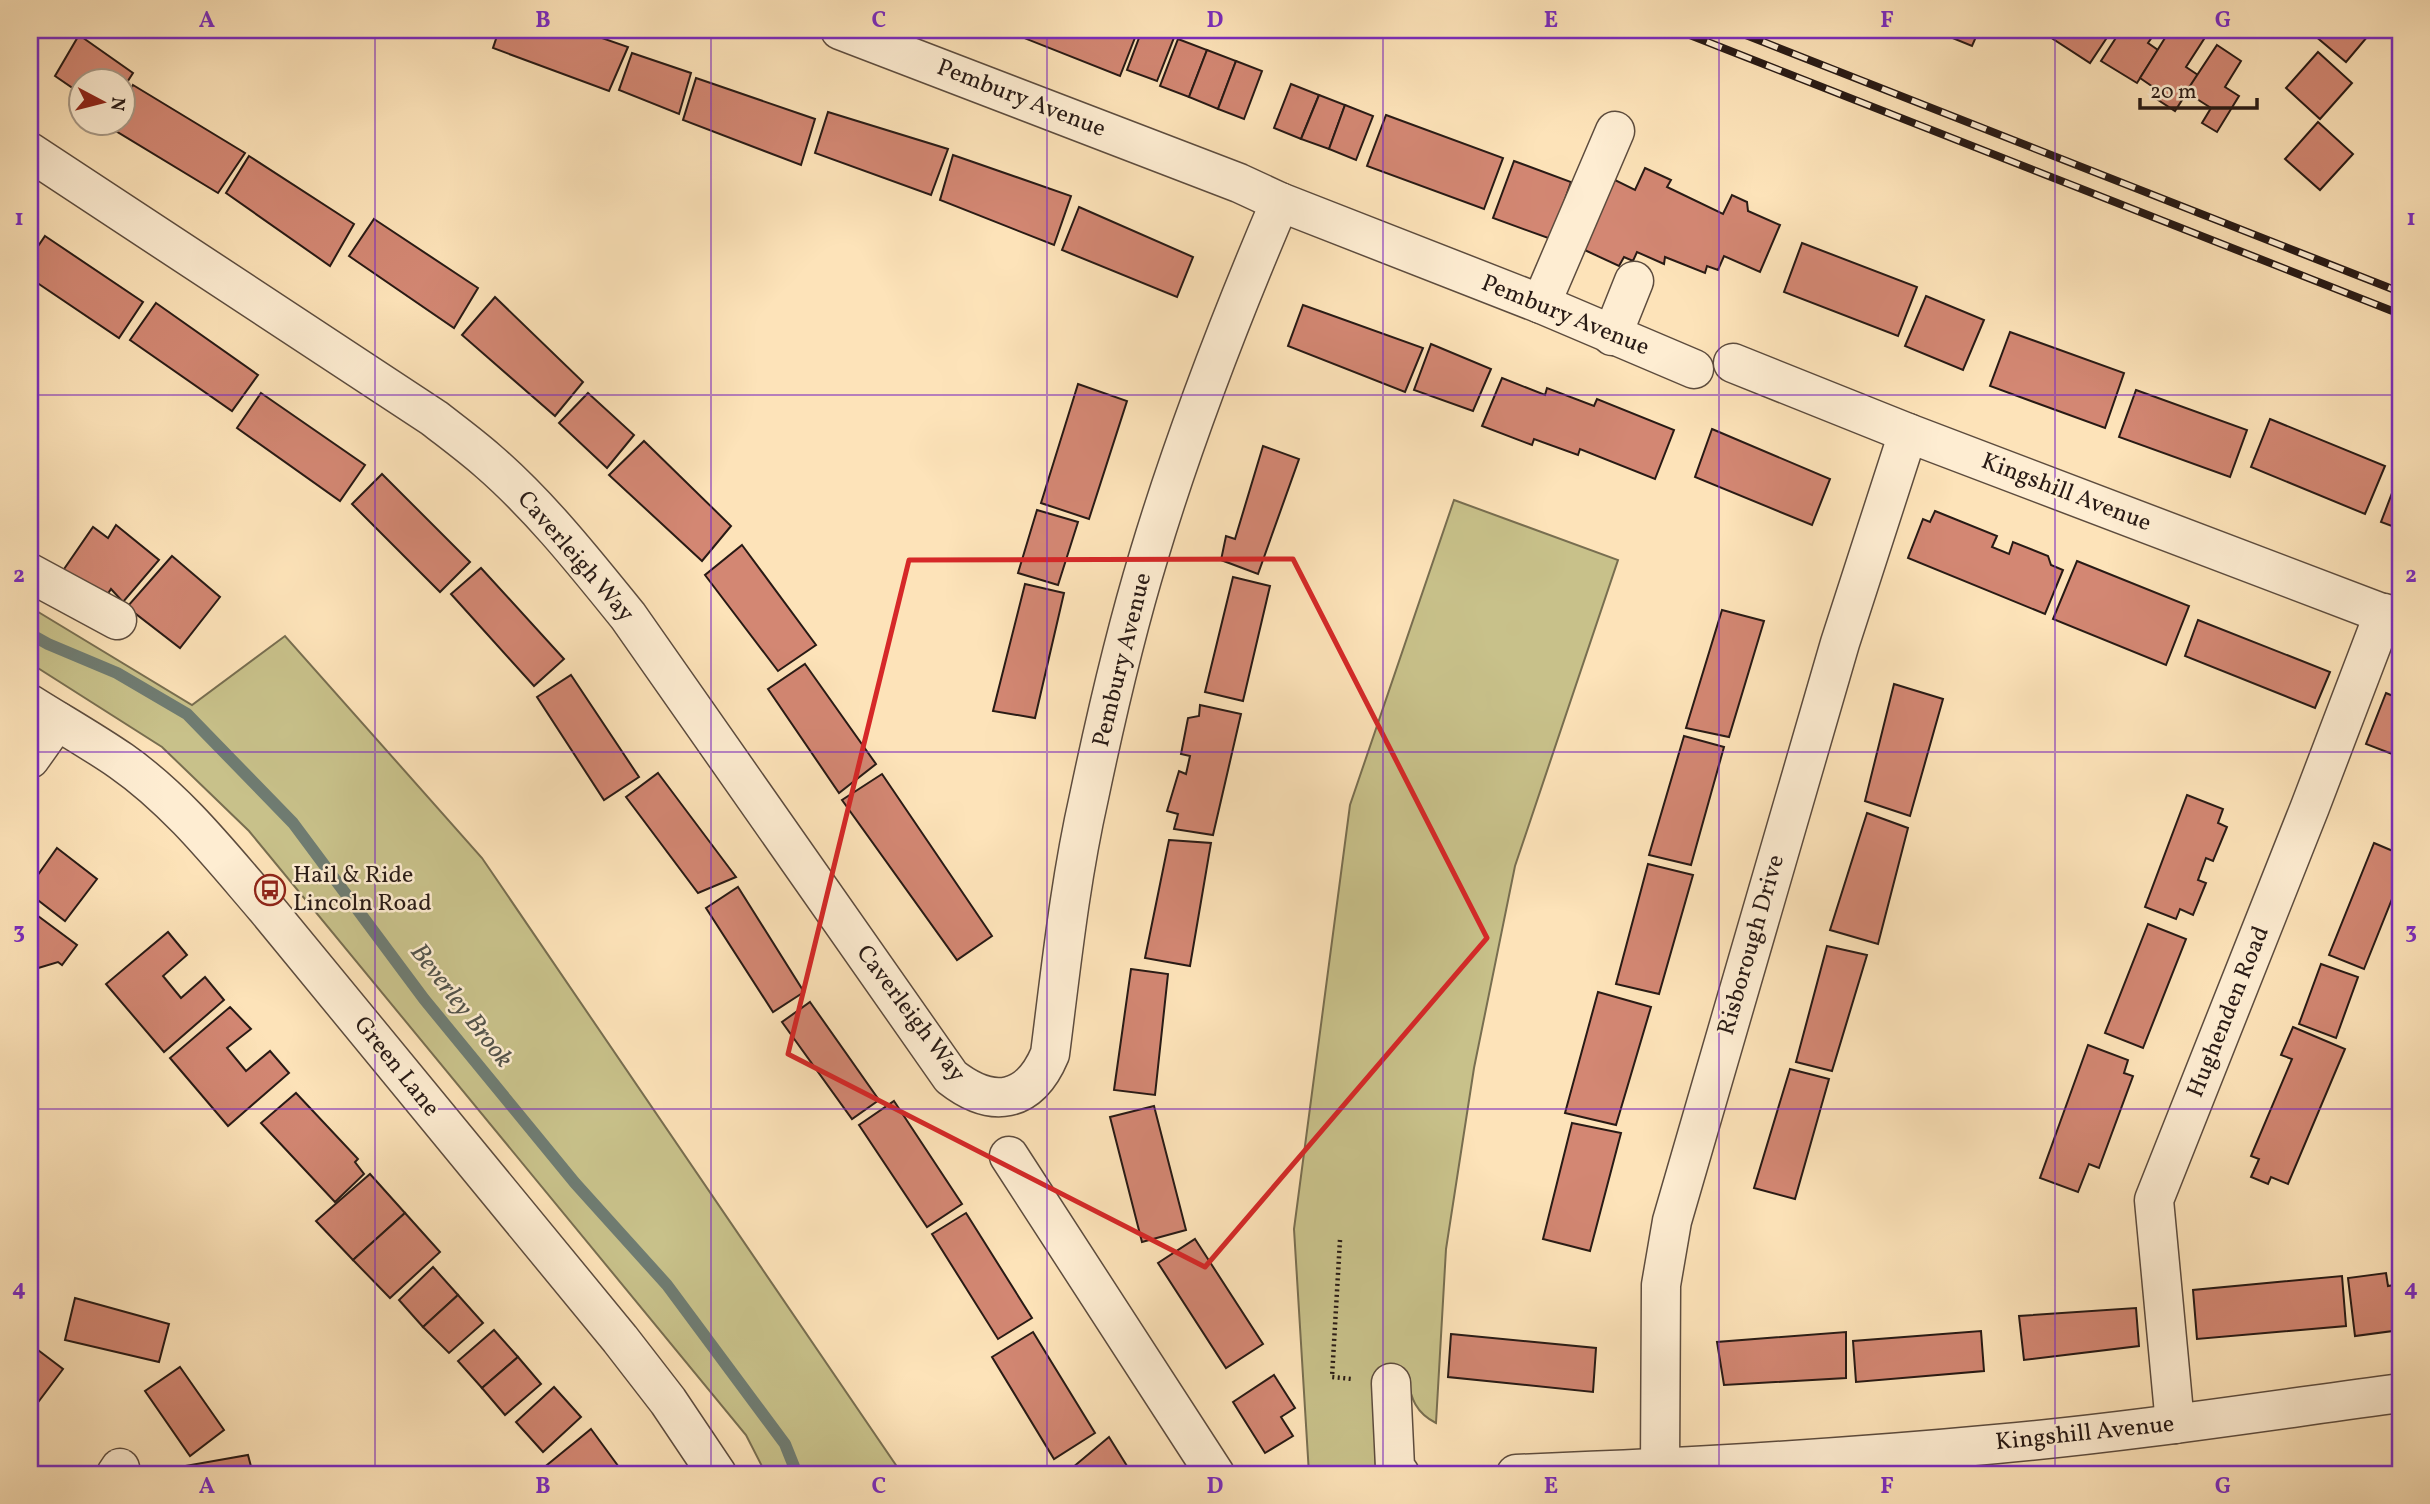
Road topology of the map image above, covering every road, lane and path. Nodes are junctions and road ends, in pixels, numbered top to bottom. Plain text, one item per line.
1 (840, 30) edge
2 (1615, 131) dead end
3 (30, 152) edge
4 (1280, 202) junction
5 (1634, 281) dead end
6 (1541, 304) junction
7 (1612, 335) junction
8 (1733, 363) dead end
9 (1694, 369) dead end
10 (1908, 433) junction
11 (30, 573) edge
12 (2392, 616) edge
13 (117, 620) dead end
14 (38, 734) edge
15 (986, 1098) joint
16 (1009, 1156) dead end
17 (1340, 1240) dead end
18 (1391, 1383) joint
19 (2400, 1393) edge
20 (2175, 1424) junction
21 (1660, 1468) junction
22 (717, 1474) edge
23 (1215, 1474) edge
24 (1400, 1474) edge
25 (1516, 1474) edge

1 - 4 street, Pembury Avenue
2 - 6 street
3 - 15 street, Caverleigh Way
4 - 6 street, Pembury Avenue
4 - 15 street, Pembury Avenue
5 - 7 street
6 - 7 street, Pembury Avenue
7 - 9 street, Pembury Avenue
8 - 10 street, Kingshill Avenue
10 - 12 street, Kingshill Avenue
10 - 21 street, Risborough Drive
11 - 13 street
12 - 20 street, Hughenden Road
14 - 22 street, Green Lane
16 - 23 street
17 - 18 path
18 - 24 street
19 - 20 street, Kingshill Avenue
20 - 21 street, Kingshill Avenue
21 - 25 street, Kingshill Avenue

